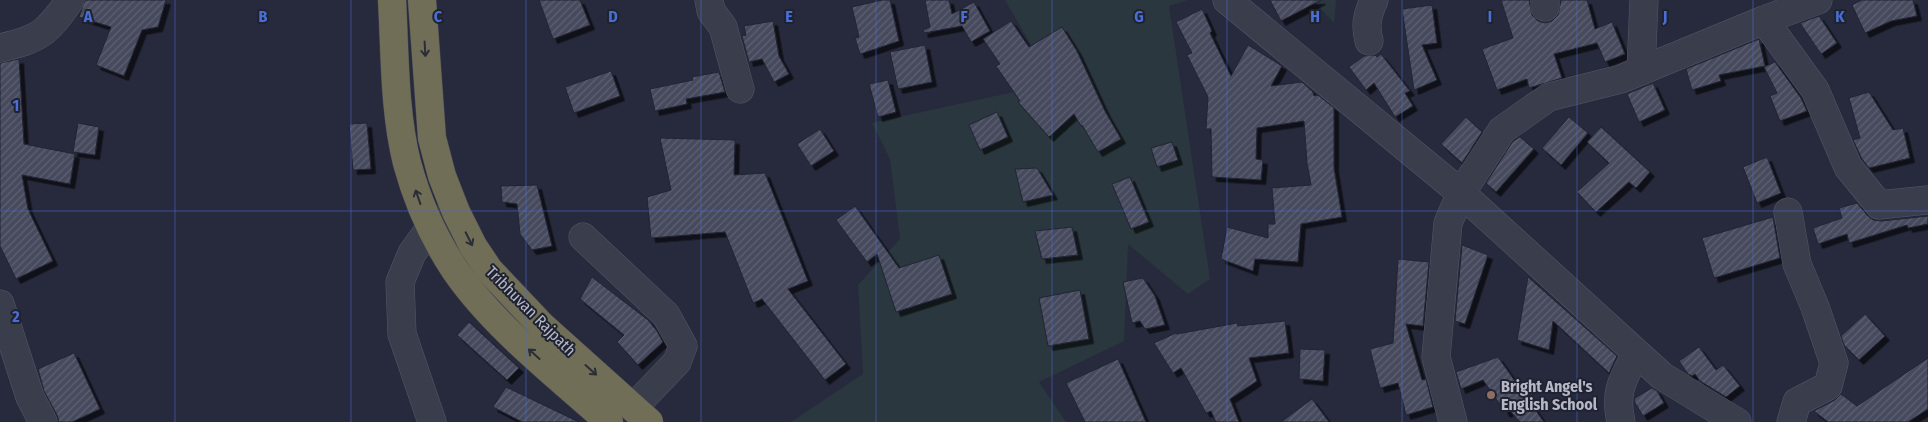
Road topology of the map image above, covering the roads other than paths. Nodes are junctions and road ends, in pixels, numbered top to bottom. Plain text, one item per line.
1 (70, 0) edge
2 (392, 0) edge
3 (422, 0) edge
4 (709, 0) edge
5 (1227, 0) edge
6 (1374, 0) edge
7 (1644, 0) edge
8 (1818, 0) edge
9 (1764, 20) junction
10 (1369, 41) dead end
11 (0, 48) edge
12 (1642, 71) junction
13 (740, 89) dead end
14 (1461, 193) junction
15 (1928, 200) edge
16 (456, 212) junction
17 (1788, 212) dead end
18 (431, 227) junction
19 (583, 237) dead end
20 (0, 304) edge
21 (1636, 353) junction
22 (641, 415) edge
23 (43, 422) edge
24 (432, 422) edge
25 (609, 422) edge
26 (1453, 422) edge
27 (1621, 422) edge
28 (1737, 422) edge
29 (1792, 422) edge

1 - 11 street
18 -> 2 highway, Tribhuvan Rajpath
3 -> 16 highway, Tribhuvan Rajpath
4 - 13 street
5 - 14 street
6 - 10 street
7 - 12 street
8 - 9 street
9 - 12 street
9 - 15 street
12 - 14 street
14 - 21 street
14 - 26 street
16 - 18 street
16 -> 22 highway, Tribhuvan Rajpath
17 - 29 street
18 - 24 street
25 -> 18 highway, Tribhuvan Rajpath
19 - 22 street
20 - 23 street
21 - 27 street
21 - 28 street

